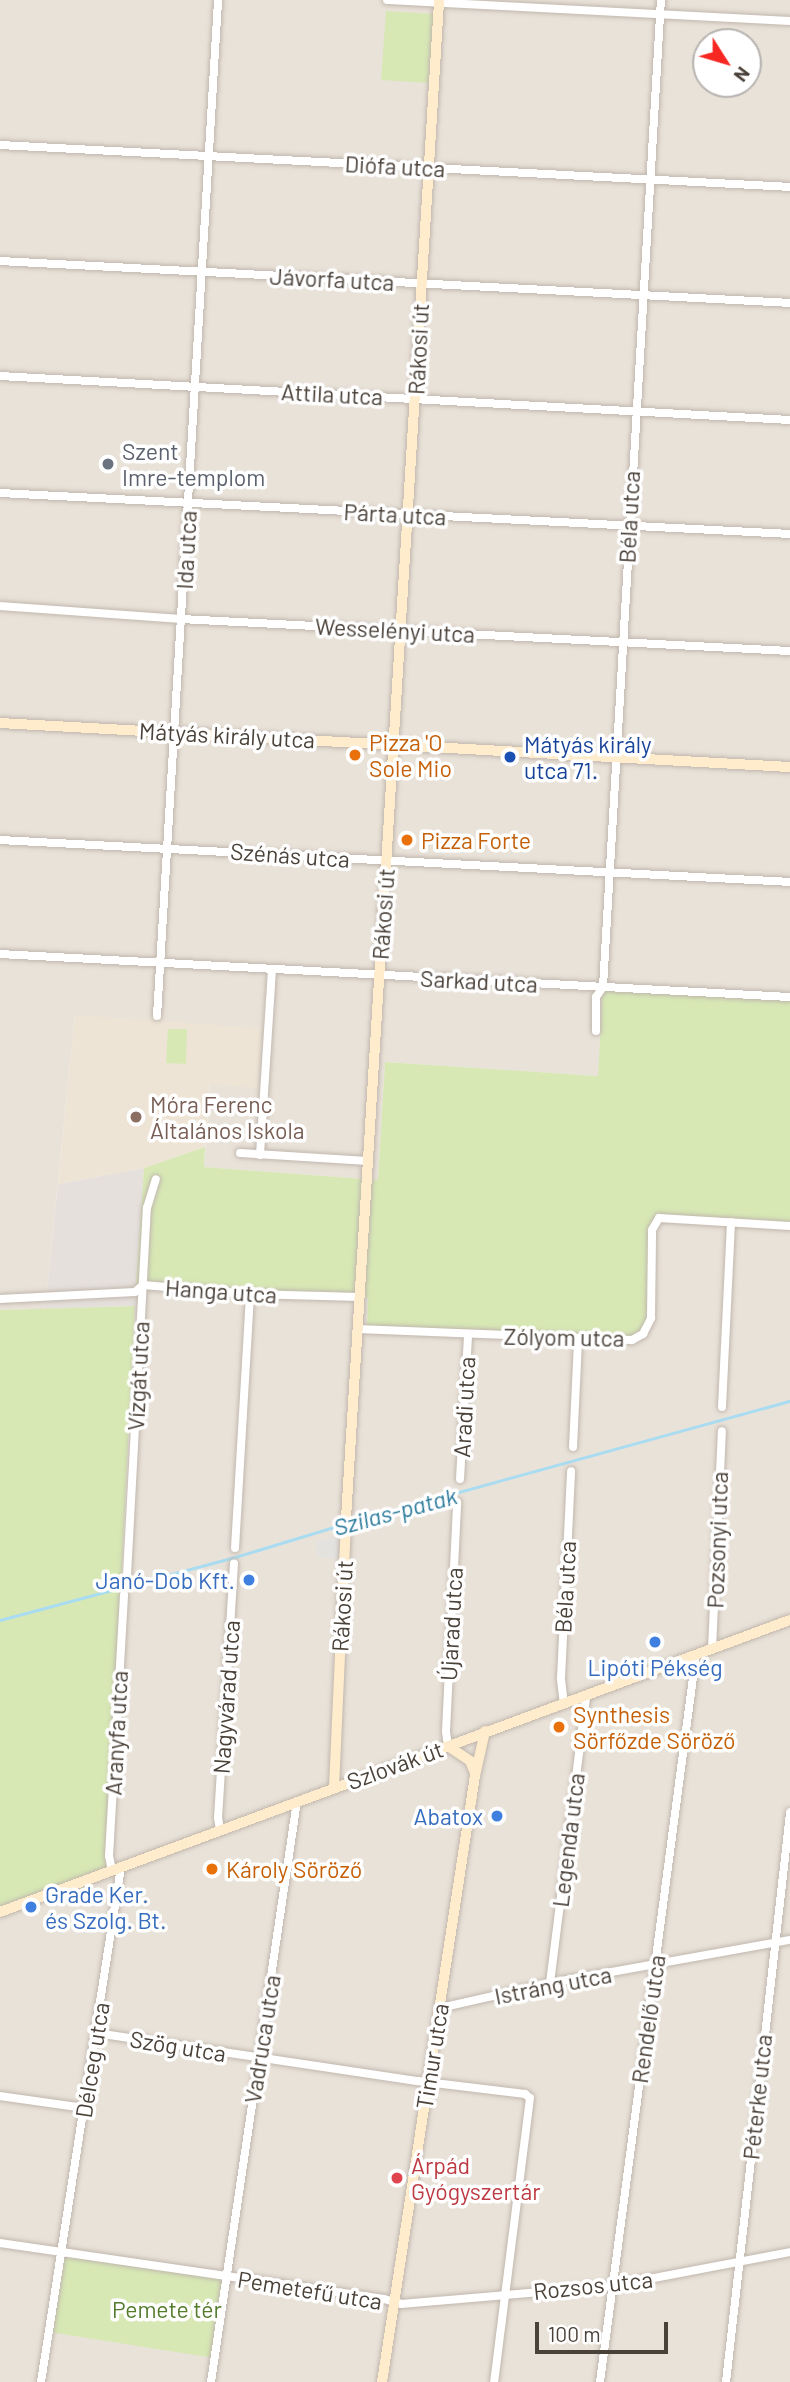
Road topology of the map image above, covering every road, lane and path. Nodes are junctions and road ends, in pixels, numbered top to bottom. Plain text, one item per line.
1 (218, 0) edge
2 (387, 0) edge
3 (661, 0) edge
4 (439, 1) edge
5 (660, 14) junction
6 (790, 21) edge
7 (0, 145) edge
8 (209, 155) junction
9 (429, 168) junction
10 (651, 179) junction
11 (790, 187) edge
12 (0, 261) edge
13 (202, 272) junction
14 (422, 284) junction
15 (642, 295) junction
16 (790, 303) edge
17 (0, 376) edge
18 (196, 386) junction
19 (415, 399) junction
20 (634, 411) junction
21 (790, 420) edge
22 (0, 494) edge
23 (188, 503) junction
24 (408, 514) junction
25 (628, 526) junction
26 (790, 534) edge
27 (0, 606) edge
28 (181, 619) junction
29 (401, 631) junction
30 (623, 642) junction
31 (790, 651) edge
32 (0, 723) edge
33 (175, 732) junction
34 (394, 746) junction
35 (615, 757) junction
36 (790, 767) edge
37 (0, 840) edge
38 (168, 848) junction
39 (386, 861) junction
40 (610, 873) junction
41 (790, 882) edge
42 (0, 954) edge
43 (161, 964) junction
44 (272, 970) junction
45 (379, 977) junction
46 (603, 987) junction
47 (790, 997) edge
48 (157, 1016) dead end
49 (596, 1031) dead end
50 (240, 1153) dead end
51 (260, 1154) junction
52 (368, 1161) junction
53 (156, 1179) dead end
54 (731, 1222) junction
55 (790, 1226) edge
56 (143, 1285) junction
57 (250, 1294) junction
58 (359, 1297) junction
59 (0, 1299) edge
60 (357, 1329) junction
61 (468, 1335) junction
62 (578, 1339) junction
63 (722, 1407) dead end
64 (722, 1431) dead end
65 (573, 1447) dead end
66 (571, 1471) dead end
67 (460, 1479) dead end
68 (457, 1502) dead end
69 (235, 1548) dead end
70 (234, 1564) dead end
71 (127, 1575) dead end
72 (124, 1594) dead end
73 (790, 1620) edge
74 (712, 1649) junction
75 (696, 1655) junction
76 (586, 1696) junction
77 (564, 1704) junction
78 (485, 1731) junction
79 (448, 1746) junction
80 (475, 1776) junction
81 (334, 1787) junction
82 (297, 1801) junction
83 (790, 1813) edge
84 (220, 1830) junction
85 (117, 1869) junction
86 (0, 1912) edge
87 (790, 1940) edge
88 (775, 1943) junction
89 (654, 1966) junction
90 (550, 1983) junction
91 (440, 2008) junction
92 (96, 2033) junction
93 (258, 2058) junction
94 (428, 2081) junction
95 (0, 2096) edge
96 (84, 2108) junction
97 (0, 2243) edge
98 (62, 2252) junction
99 (790, 2252) edge
100 (739, 2262) junction
101 (227, 2277) junction
102 (612, 2286) junction
103 (507, 2293) junction
104 (394, 2302) junction
105 (41, 2382) edge
106 (211, 2382) edge
107 (382, 2382) edge
108 (494, 2382) edge
109 (600, 2382) edge
110 (726, 2382) edge

1 - 8 street, Ida utca
2 - 4 street
3 - 5 street, Béla utca
4 - 5 street
4 - 9 main road, Rákosi út
5 - 6 street
5 - 10 street, Béla utca
7 - 8 street, Diófa utca
8 - 9 street, Diófa utca
8 - 13 street, Ida utca
9 - 10 street, Diófa utca
9 - 14 main road, Rákosi út
10 - 11 street, Diófa utca
10 - 15 street, Béla utca
12 - 13 street, Jávorfa utca
13 - 14 street, Jávorfa utca
13 - 18 street, Ida utca
14 - 15 street, Jávorfa utca
14 - 19 main road, Rákosi út
15 - 16 street, Jávorfa utca
15 - 20 street, Béla utca
17 - 18 street, Attila utca
18 - 19 street, Attila utca
18 - 23 street, Ida utca
19 - 20 street, Attila utca
19 - 24 main road, Rákosi út
20 - 21 street, Attila utca
20 - 25 street, Béla utca
22 - 23 street, Párta utca
23 - 24 street, Párta utca
23 - 28 street, Ida utca
24 - 25 street, Párta utca
24 - 29 main road, Rákosi út
25 - 26 street, Párta utca
25 - 30 street, Béla utca
27 - 28 street, Wesselényi utca
28 - 29 street, Wesselényi utca
28 - 33 street, Ida utca
29 - 30 street, Wesselényi utca
29 - 34 main road, Rákosi út
30 - 31 street, Wesselényi utca
30 - 35 street, Béla utca
32 - 33 main road, Mátyás király utca
33 - 34 main road, Mátyás király utca
33 - 38 street, Ida utca
34 - 35 main road, Mátyás király utca
34 - 39 main road, Rákosi út
35 - 36 main road, Mátyás király utca
35 - 40 street, Béla utca
37 - 38 street, Szénás utca
38 - 39 street, Szénás utca
38 - 43 street, Ida utca
39 - 40 street, Szénás utca
39 - 45 main road, Rákosi út
40 - 41 street, Szénás utca
40 - 46 street, Béla utca
42 - 43 street, Sarkad utca
43 - 44 street, Sarkad utca
43 - 48 street, Ida utca
44 - 45 street, Sarkad utca
44 - 51 street
45 - 46 street, Sarkad utca
45 - 52 main road, Rákosi út
46 - 47 street, Sarkad utca
46 - 49 street, Béla utca
50 - 51 street
51 - 52 street
52 - 58 main road, Rákosi út
53 - 56 street, Vízgát utca
54 - 55 street, Zólyom utca
54 - 62 street, Zólyom utca
54 - 63 street
56 - 57 street, Hanga utca
56 - 59 street, Hanga utca
56 - 71 street, Vízgát utca
57 - 58 street, Hanga utca
57 - 69 street
58 - 60 main road, Rákosi út
60 - 61 street, Zólyom utca
60 - 81 main road, Rákosi út
61 - 62 street, Zólyom utca
61 - 67 street, Aradi utca
62 - 65 street
64 - 74 street, Pozsonyi utca
66 - 77 street, Béla utca
68 - 79 street, Újarad utca
70 - 84 street, Nagyvárad utca
72 - 85 street, Aranyfa utca
73 - 74 main road, Szlovák út
74 - 75 main road, Szlovák út
75 - 76 main road, Szlovák út
75 - 89 street, Rendelő utca
76 - 77 main road, Szlovák út
76 - 90 street, Legenda utca
77 - 78 main road, Szlovák út
78 - 79 main road, Szlovák út
78 - 80 main road, Timur utca
79 - 80 main road
79 - 81 main road, Szlovák út
80 - 91 main road, Timur utca
81 - 82 main road, Szlovák út
82 - 84 main road, Szlovák út
82 - 93 street, Vadruca utca
83 - 88 street, Péterke utca
84 - 85 main road, Szlovák út
85 - 86 main road, Szlovák út
85 - 92 street, Délceg utca
87 - 88 street, Istráng utca
88 - 89 street, Istráng utca
88 - 100 street, Péterke utca
89 - 90 street, Istráng utca
89 - 102 street, Rendelő utca
90 - 91 street, Istráng utca
91 - 94 main road, Timur utca
92 - 93 street, Szög utca
92 - 96 street, Délceg utca
93 - 94 street, Szög utca
93 - 101 street, Vadruca utca
94 - 103 street, Szög utca
94 - 104 main road, Timur utca
95 - 96 street
96 - 98 street, Délceg utca
97 - 98 street
98 - 101 street
98 - 105 street
99 - 100 street, Rozsos utca
100 - 102 street, Rozsos utca
100 - 110 street, Péterke utca
101 - 104 street, Pemetefű utca
101 - 106 street
102 - 103 street, Rozsos utca
102 - 109 street, Rendelő utca
103 - 104 street, Rozsos utca
103 - 108 street
104 - 107 main road, Timur utca

